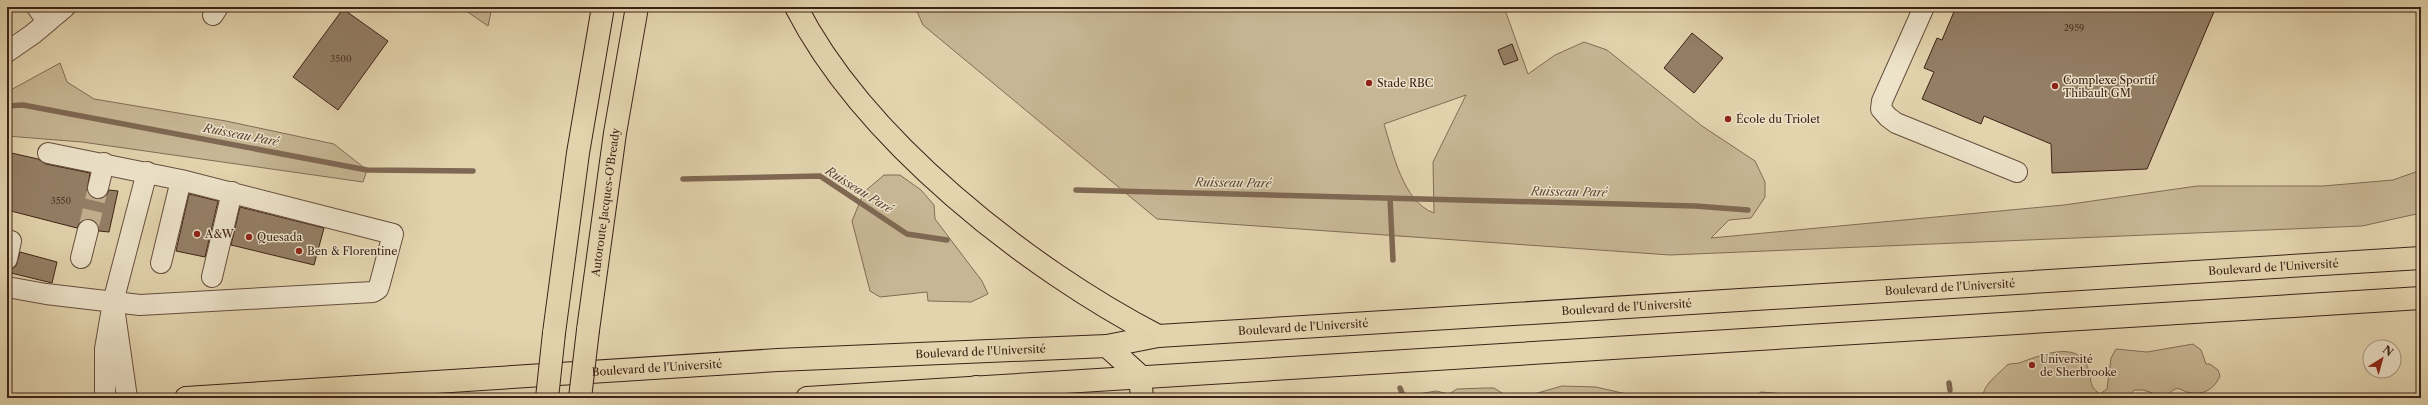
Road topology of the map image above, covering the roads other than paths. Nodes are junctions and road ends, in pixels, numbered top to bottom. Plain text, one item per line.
1 (65, 7) edge
2 (603, 7) edge
3 (637, 7) edge
4 (796, 7) edge
5 (1924, 7) edge
6 (42, 14) edge
7 (7, 52) edge
8 (48, 153) dead end
9 (104, 163) junction
10 (147, 172) junction
11 (2017, 172) dead end
12 (181, 180) junction
13 (98, 188) tunnel mouth
14 (232, 192) junction
15 (88, 230) tunnel mouth
16 (81, 258) dead end
17 (2421, 258) edge
18 (161, 263) dead end
19 (212, 277) dead end
20 (7, 287) edge
21 (2421, 298) edge
22 (113, 302) junction
23 (1158, 336) junction
24 (1107, 346) junction
25 (1140, 376) junction
26 (976, 387) junction
27 (106, 398) edge
28 (127, 398) edge
29 (186, 398) edge
30 (546, 398) edge
31 (580, 398) edge
32 (807, 398) edge
33 (1000, 398) edge
34 (1142, 398) edge

1 - 6 street
2 - 30 main road, bridge
3 - 31 main road, Autoroute Jacques-O'Bready, bridge
4 - 23 main road
5 - 11 street
6 - 7 street
8 - 9 street
9 - 10 street
9 - 13 street
10 - 12 street
10 - 22 street
12 - 14 street
12 - 18 street
14 - 19 street
14 - 22 street
15 - 16 street
17 - 23 main road, Boulevard de l'Université
20 - 22 street
21 - 25 main road
22 - 27 street
22 - 28 street
23 - 24 main road, Boulevard de l'Université
24 - 25 main road
24 - 29 main road, Boulevard de l'Université
25 - 26 main road
25 - 34 main road
26 - 32 main road
26 - 33 main road

